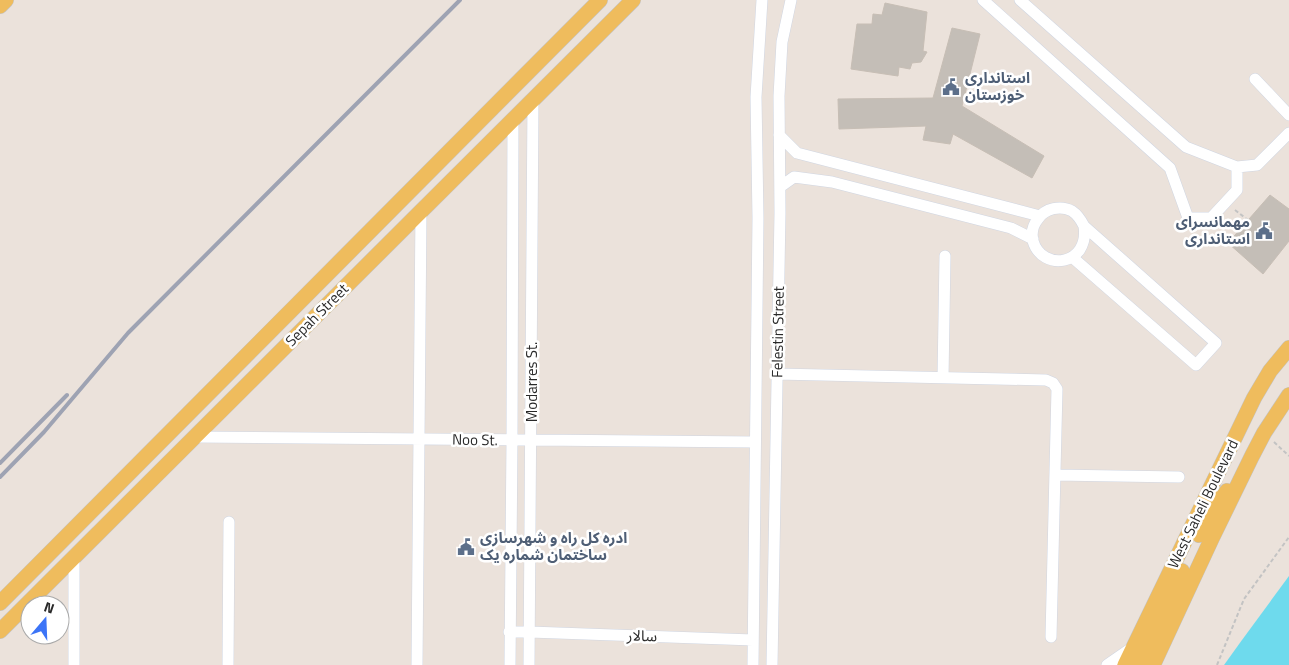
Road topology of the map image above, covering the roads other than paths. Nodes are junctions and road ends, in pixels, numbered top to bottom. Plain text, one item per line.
1 (6, 0) edge
2 (600, 0) edge
3 (633, 0) edge
4 (762, 0) edge
5 (791, 0) edge
6 (983, 0) edge
7 (1020, 0) edge
8 (0, 6) edge
9 (1255, 80) dead end
10 (534, 100) junction
11 (1289, 115) edge
12 (513, 120) junction
13 (1289, 133) edge
14 (779, 134) junction
15 (830, 162) junction
16 (1238, 166) junction
17 (828, 181) junction
18 (780, 187) junction
19 (421, 211) junction
20 (1040, 216) junction
21 (1084, 226) junction
22 (1033, 239) junction
23 (945, 256) dead end
24 (1072, 257) junction
25 (757, 278) junction
26 (779, 278) junction
27 (1289, 348) edge
28 (777, 374) junction
29 (943, 378) junction
30 (1289, 395) edge
31 (195, 437) junction
32 (420, 439) junction
33 (512, 440) junction
34 (531, 440) junction
35 (756, 442) junction
36 (1252, 456) junction
37 (1055, 475) junction
38 (1179, 477) dead end
39 (229, 522) dead end
40 (74, 556) junction
41 (0, 603) edge
42 (0, 630) edge
43 (509, 632) junction
44 (530, 632) junction
45 (1051, 637) dead end
46 (753, 640) junction
47 (1134, 646) junction
48 (74, 665) edge
49 (228, 665) edge
50 (417, 665) edge
51 (510, 665) edge
52 (529, 665) edge
53 (753, 665) edge
54 (772, 665) edge
55 (1107, 665) edge
56 (1126, 665) edge
57 (1138, 665) edge
58 (1153, 665) edge

1 - 8 main road
2 - 41 main road, Sepah Street
3 - 10 main road, Sepah Street
4 - 25 street, Felestin Street
5 - 14 street, Felestin Street
6 - 16 street
7 - 16 street
9 - 11 street
10 - 12 main road, Sepah Street
10 - 34 street, Modarres St.
12 - 19 main road, Sepah Street
12 - 33 street, Modarres St.
13 - 16 street
14 - 15 street
14 - 18 street, Felestin Street
15 - 17 street
15 - 20 street
17 - 18 street
17 - 22 street
18 - 26 street, Felestin Street
19 - 31 main road, Sepah Street
19 - 32 street
20 - 21 street
20 - 22 street
21 - 24 street
21 - 24 street
22 - 24 street
23 - 29 street
25 - 26 street
25 - 35 street, Felestin Street
26 - 28 street, Felestin Street
27 - 47 main road, West Saheli Boulevard
28 - 29 street
28 - 54 street, Felestin Street
29 - 37 street
30 - 36 main road, West Saheli Boulevard
31 - 32 street, Noo St.
31 - 40 main road, Sepah Street
32 - 33 street, Noo St.
32 - 50 street
33 - 34 street, Noo St.
33 - 43 street, Modarres St.
34 - 35 street, Noo St.
34 - 44 street, Modarres St.
35 - 46 street, Felestin Street
36 - 57 main road
36 - 58 main road, West Saheli Boulevard
37 - 38 street
37 - 45 street
39 - 49 street
40 - 42 main road, Sepah Street
40 - 48 street
43 - 44 street, سالار
43 - 51 street, Modarres St.
44 - 46 street, سالار
44 - 52 street, Modarres St.
46 - 53 street, Felestin Street
47 - 55 street
47 - 56 main road, West Saheli Boulevard

